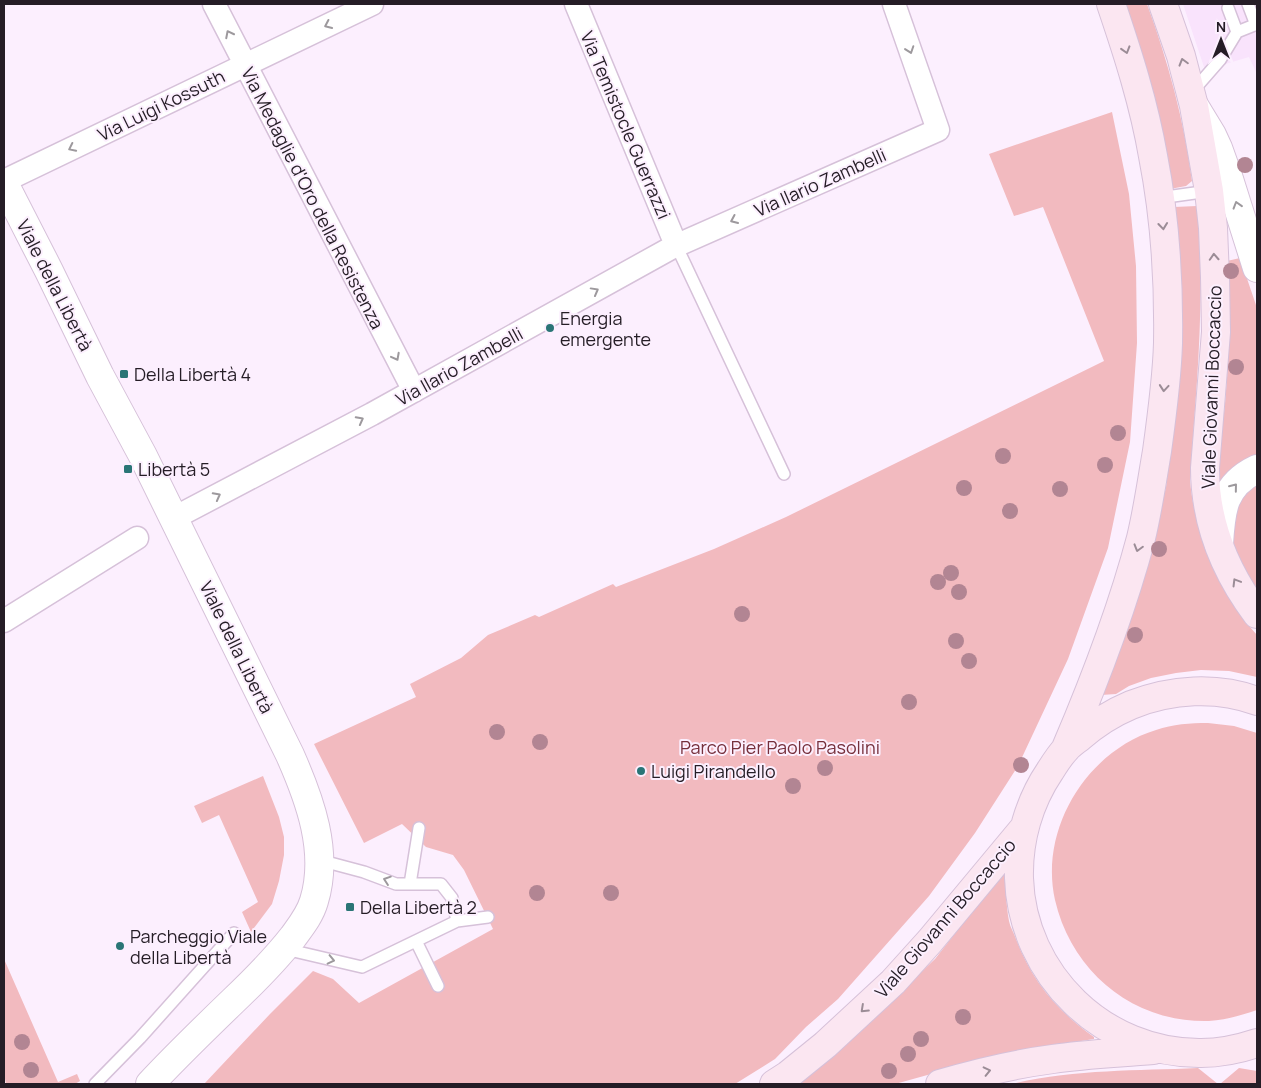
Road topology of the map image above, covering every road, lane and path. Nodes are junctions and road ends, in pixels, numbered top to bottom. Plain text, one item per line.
1 (214, 4) edge
2 (372, 4) edge
3 (576, 4) edge
4 (894, 4) edge
5 (1111, 4) edge
6 (1163, 4) edge
7 (1248, 4) edge
8 (1228, 8) dead end
9 (1256, 24) edge
10 (1237, 32) junction
11 (244, 65) junction
12 (1193, 100) junction
13 (4, 182) edge
14 (1209, 191) junction
15 (1160, 198) junction
16 (676, 245) junction
17 (1257, 268) edge
18 (414, 391) junction
19 (1257, 469) edge
20 (784, 474) dead end
21 (174, 518) junction
22 (137, 538) dead end
23 (1219, 548) junction
24 (1257, 614) edge
25 (4, 621) edge
26 (1257, 701) edge
27 (1066, 748) junction
28 (419, 828) dead end
29 (1024, 828) junction
30 (319, 860) junction
31 (410, 884) junction
32 (488, 917) dead end
33 (457, 921) junction
34 (234, 933) dead end
35 (416, 941) junction
36 (284, 949) junction
37 (438, 986) dead end
38 (1252, 1048) edge
39 (1162, 1049) junction
40 (95, 1084) edge
41 (150, 1084) edge
42 (774, 1084) edge
43 (940, 1084) edge

11 -> 1 street, Via Medaglie d'Oro della Resistenza
2 -> 11 street, Via Luigi Kossuth
3 - 16 street, Via Temistocle Guerrazzi
4 -> 16 street, Via Ilario Zambelli
5 -> 15 main road, Viale Giovanni Boccaccio
12 -> 6 main road, Viale Giovanni Boccaccio
7 - 9 lane
8 - 10 lane
9 - 10 lane
10 - 12 lane
11 -> 13 street, Via Luigi Kossuth
11 -> 18 street, Via Medaglie d'Oro della Resistenza
12 - 14 main road, Viale Giovanni Boccaccio
17 -> 12 street, Viale Giovanni Boccaccio
13 - 21 street, Viale della Libertà
14 - 15 lane
23 -> 14 main road, Viale Giovanni Boccaccio
15 -> 27 main road, Viale Giovanni Boccaccio
18 -> 16 street, Via Ilario Zambelli
16 - 20 lane
21 -> 18 street, Via Ilario Zambelli
23 -> 19 street, Viale Giovanni Boccaccio
21 - 30 street, Viale della Libertà
22 - 25 street
24 -> 23 main road, Viale Giovanni Boccaccio
26 - 27 main road, Viale Giovanni Boccaccio
27 - 29 main road, Viale Giovanni Boccaccio
28 - 31 lane
29 - 39 main road, Viale Giovanni Boccaccio
29 -> 42 main road, Viale Giovanni Boccaccio
31 -> 30 lane
30 - 36 street, Viale della Libertà
31 - 33 lane
32 - 33 lane
33 - 35 lane
34 - 40 lane
36 -> 35 lane
35 - 37 lane
36 - 41 street, Viale della Libertà
38 - 39 main road, Viale Giovanni Boccaccio
43 -> 39 main road, Viale Giovanni Boccaccio

